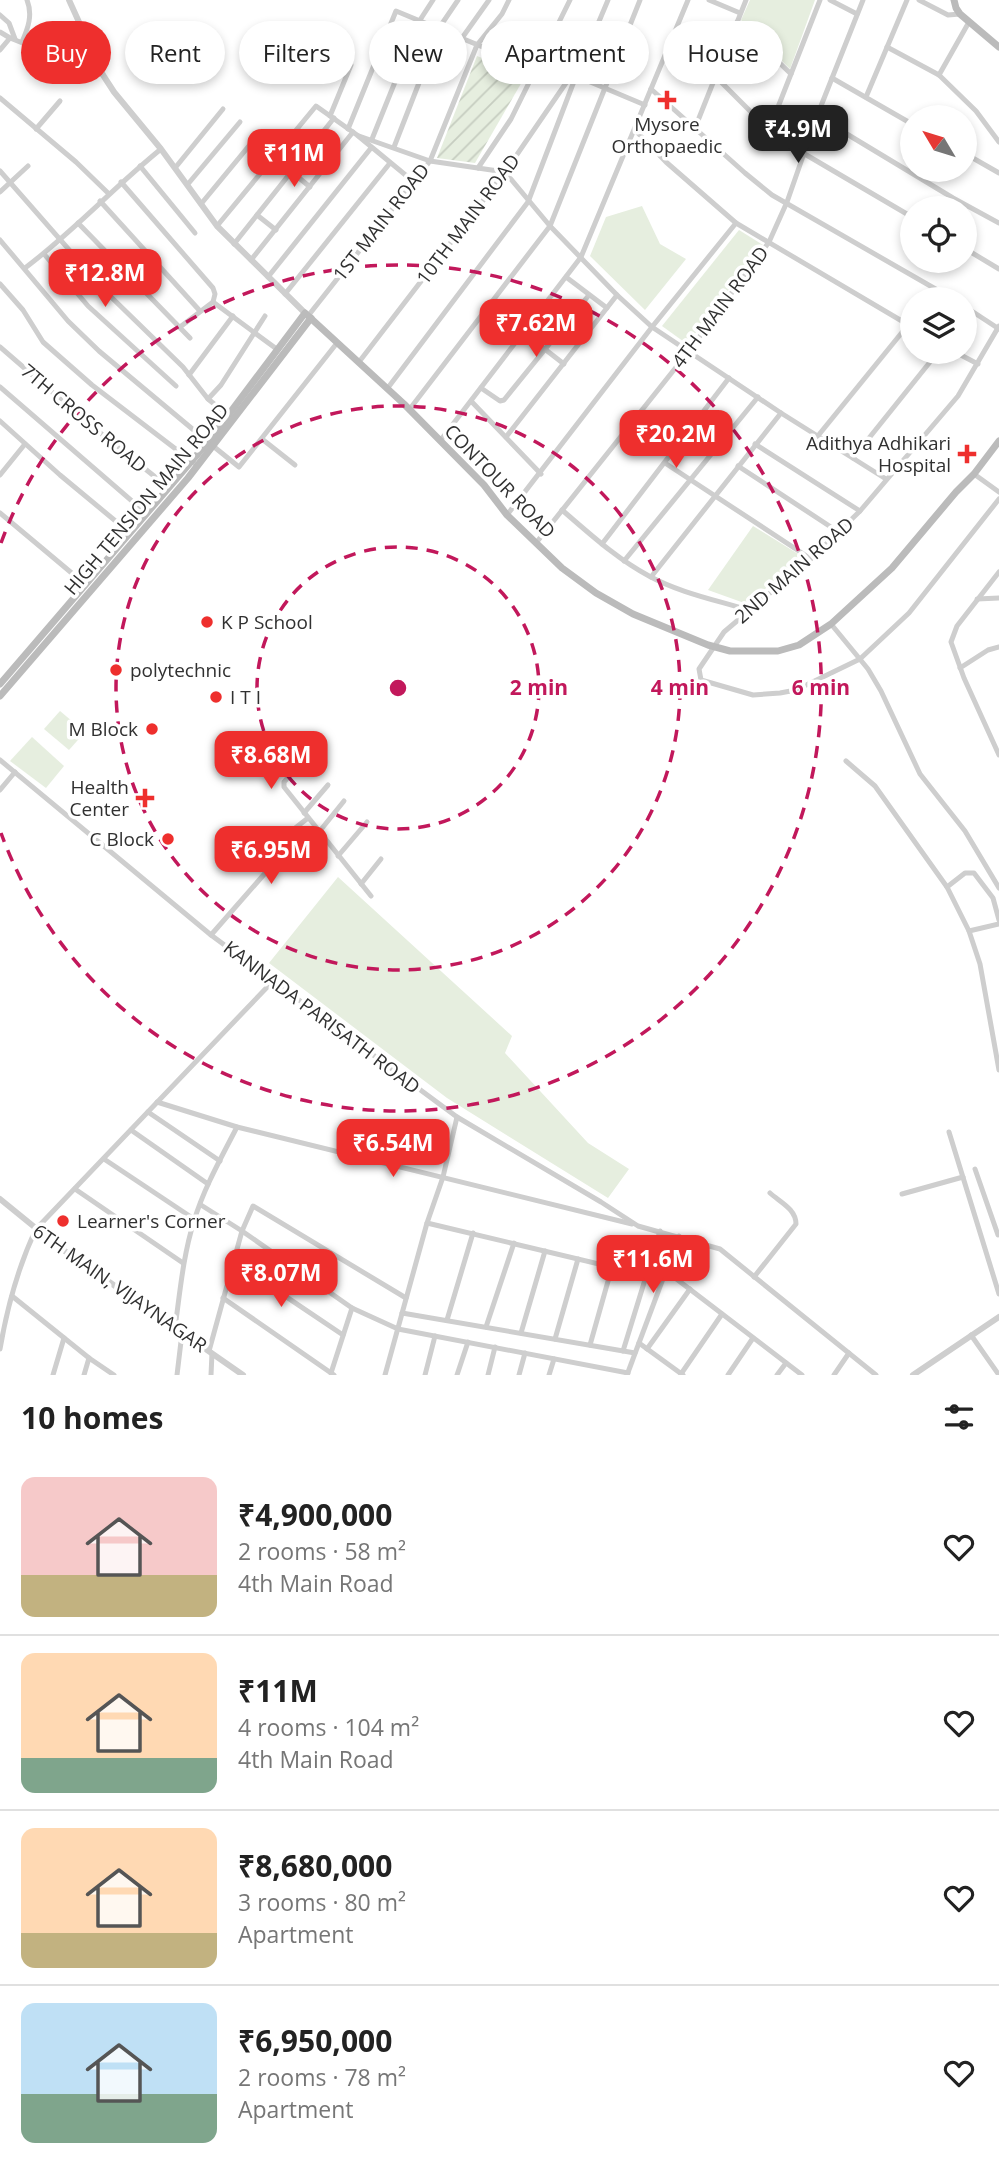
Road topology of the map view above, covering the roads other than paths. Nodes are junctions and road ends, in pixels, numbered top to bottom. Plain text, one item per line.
1 (27, 0) edge
2 (69, 0) edge
3 (433, 0) edge
4 (458, 0) edge
5 (489, 0) edge
6 (509, 0) edge
7 (570, 0) edge
8 (608, 0) edge
9 (640, 0) edge
10 (688, 0) edge
11 (709, 0) edge
12 (746, 0) edge
13 (820, 0) edge
14 (830, 0) edge
15 (863, 0) edge
16 (906, 0) edge
17 (919, 0) edge
18 (954, 0) edge
19 (740, 13) junction
20 (960, 14) junction
21 (0, 15) edge
22 (857, 15) junction
23 (420, 20) junction
24 (29, 21) edge
25 (79, 21) edge
26 (444, 21) edge
27 (560, 21) edge
28 (599, 21) edge
29 (737, 21) edge
30 (969, 22) junction
31 (467, 31) edge
32 (0, 32) edge
33 (13, 39) junction
34 (467, 40) edge
35 (21, 42) edge
36 (477, 45) junction
37 (481, 47) edge
38 (887, 47) junction
39 (999, 47) edge
40 (0, 50) edge
41 (783, 66) edge
42 (791, 74) junction
43 (939, 75) junction
44 (832, 78) junction
45 (109, 84) edge
46 (344, 84) edge
47 (418, 84) edge
48 (528, 84) edge
49 (565, 84) edge
50 (573, 84) edge
51 (595, 84) edge
52 (711, 84) edge
53 (723, 84) edge
54 (605, 88) junction
55 (651, 89) junction
56 (0, 97) edge
57 (866, 97) junction
58 (60, 101) dead end
59 (645, 105) junction
60 (223, 109) dead end
61 (817, 116) junction
62 (332, 117) junction
63 (900, 117) edge
64 (240, 122) dead end
65 (695, 128) junction
66 (36, 129) junction
67 (635, 130) junction
68 (769, 130) junction
69 (353, 132) junction
70 (257, 136) dead end
71 (372, 139) junction
72 (381, 142) junction
73 (999, 142) edge
74 (394, 147) junction
75 (161, 149) junction
76 (374, 150) junction
77 (803, 153) junction
78 (430, 160) junction
79 (977, 160) edge
80 (390, 163) junction
81 (28, 166) dead end
82 (140, 166) junction
83 (175, 168) junction
84 (478, 168) junction
85 (0, 171) edge
86 (292, 172) junction
87 (505, 172) junction
88 (999, 173) edge
89 (11, 182) junction
90 (121, 182) junction
91 (414, 182) junction
92 (188, 184) junction
93 (310, 187) junction
94 (0, 192) edge
95 (108, 193) junction
96 (100, 201) junction
97 (528, 202) junction
98 (787, 202) junction
99 (201, 204) junction
100 (900, 210) edge
101 (257, 215) junction
102 (78, 223) junction
103 (736, 223) junction
104 (999, 223) edge
105 (216, 226) junction
106 (550, 226) junction
107 (276, 230) junction
108 (195, 233) dead end
109 (0, 240) edge
110 (60, 240) junction
111 (769, 242) junction
112 (234, 244) junction
113 (44, 254) junction
114 (977, 256) edge
115 (581, 257) junction
116 (251, 260) junction
117 (25, 268) junction
118 (999, 269) edge
119 (268, 277) junction
120 (566, 277) junction
121 (0, 284) edge
122 (932, 287) edge
123 (285, 294) junction
124 (589, 295) junction
125 (617, 295) junction
126 (213, 302) junction
127 (607, 308) junction
128 (200, 311) junction
129 (977, 314) edge
130 (233, 316) junction
131 (265, 316) dead end
132 (308, 316) junction
133 (900, 320) edge
134 (180, 327) junction
135 (652, 327) junction
136 (999, 328) edge
137 (254, 331) junction
138 (524, 333) junction
139 (190, 338) dead end
140 (900, 338) edge
141 (337, 343) junction
142 (0, 347) edge
143 (546, 350) junction
144 (278, 351) junction
145 (689, 351) junction
146 (359, 362) junction
147 (564, 364) junction
148 (928, 364) edge
149 (978, 364) joint
150 (189, 375) junction
151 (729, 378) junction
152 (176, 386) dead end
153 (0, 387) edge
154 (387, 388) junction
155 (481, 388) junction
156 (758, 397) junction
157 (208, 399) junction
158 (471, 401) junction
159 (409, 410) junction
160 (781, 414) junction
161 (231, 418) junction
162 (0, 421) edge
163 (817, 437) junction
164 (506, 438) junction
165 (262, 439) junction
166 (440, 441) junction
167 (999, 441) edge
168 (25, 444) junction
169 (211, 444) junction
170 (755, 444) junction
171 (853, 458) junction
172 (665, 463) junction
173 (194, 464) junction
174 (295, 464) dead end
175 (738, 466) junction
176 (541, 474) junction
177 (974, 474) junction
178 (0, 475) edge
179 (690, 479) junction
180 (886, 479) junction
181 (169, 488) junction
182 (999, 492) edge
183 (715, 496) junction
184 (999, 499) edge
185 (562, 510) junction
186 (860, 511) junction
187 (0, 513) edge
188 (148, 514) junction
189 (507, 515) junction
190 (130, 533) junction
191 (840, 533) junction
192 (536, 543) junction
193 (602, 544) junction
194 (811, 559) junction
195 (624, 561) junction
196 (999, 572) edge
197 (651, 577) junction
198 (86, 585) junction
199 (999, 598) edge
200 (977, 599) junction
201 (748, 610) junction
202 (831, 624) junction
203 (713, 646) junction
204 (999, 647) edge
205 (860, 659) junction
206 (960, 668) junction
207 (0, 684) edge
208 (0, 696) edge
209 (999, 755) edge
210 (0, 760) edge
211 (846, 761) dead end
212 (301, 763) dead end
213 (15, 772) junction
214 (328, 785) dead end
215 (0, 790) edge
216 (344, 801) dead end
217 (306, 815) junction
218 (368, 822) dead end
219 (319, 832) junction
220 (338, 856) junction
221 (381, 859) dead end
222 (361, 884) junction
223 (947, 887) junction
224 (999, 888) edge
225 (371, 896) dead end
226 (999, 922) edge
227 (970, 932) junction
228 (211, 935) junction
229 (273, 981) junction
230 (999, 1070) edge
231 (158, 1102) junction
232 (148, 1112) junction
233 (457, 1117) junction
234 (237, 1127) junction
235 (131, 1130) junction
236 (949, 1132) dead end
237 (104, 1159) junction
238 (220, 1161) junction
239 (975, 1169) dead end
240 (443, 1177) junction
241 (963, 1177) junction
242 (208, 1184) junction
243 (75, 1189) junction
244 (770, 1193) dead end
245 (902, 1194) dead end
246 (0, 1199) edge
247 (201, 1205) junction
248 (194, 1219) junction
249 (427, 1223) junction
250 (638, 1226) junction
251 (36, 1229) junction
252 (242, 1231) junction
253 (660, 1231) junction
254 (473, 1233) junction
255 (998, 1234) edge
256 (678, 1236) junction
257 (982, 1240) junction
258 (514, 1243) junction
259 (545, 1251) junction
260 (578, 1259) junction
261 (233, 1261) junction
262 (183, 1263) junction
263 (612, 1267) junction
264 (666, 1271) junction
265 (645, 1275) junction
266 (754, 1277) junction
267 (690, 1289) junction
268 (999, 1294) edge
269 (12, 1296) junction
270 (223, 1298) junction
271 (406, 1298) junction
272 (352, 1308) junction
273 (402, 1313) junction
274 (722, 1314) junction
275 (999, 1317) edge
276 (447, 1320) junction
277 (486, 1327) junction
278 (175, 1328) junction
279 (398, 1329) junction
280 (183, 1333) junction
281 (521, 1333) junction
282 (343, 1335) junction
283 (971, 1335) junction
284 (435, 1336) junction
285 (64, 1338) junction
286 (753, 1338) junction
287 (555, 1339) junction
288 (468, 1342) junction
289 (639, 1343) junction
290 (590, 1345) junction
291 (495, 1347) junction
292 (0, 1349) edge
293 (647, 1349) junction
294 (623, 1351) junction
295 (210, 1352) junction
296 (525, 1353) junction
297 (635, 1353) junction
298 (849, 1353) junction
299 (89, 1358) junction
300 (554, 1359) junction
301 (786, 1363) junction
302 (604, 1372) edge
303 (332, 1374) edge
304 (628, 1374) edge
305 (917, 1374) edge
306 (53, 1375) edge
307 (84, 1375) edge
308 (114, 1375) edge
309 (177, 1375) edge
310 (211, 1375) edge
311 (243, 1375) edge
312 (385, 1375) edge
313 (425, 1375) edge
314 (457, 1375) edge
315 (488, 1375) edge
316 (519, 1375) edge
317 (549, 1375) edge
318 (682, 1375) edge
319 (728, 1375) edge
320 (777, 1375) edge
321 (802, 1375) edge
322 (834, 1375) edge
323 (876, 1375) edge
324 (999, 1375) edge

1 - 24 street
2 - 25 street, CONTOUR ROAD
3 - 23 street
4 - 26 street
5 - 31 street
6 - 36 street, 1ST MAIN ROAD
7 - 27 street
8 - 28 street
9 - 54 street
10 - 55 street
11 - 19 street
12 - 19 street
13 - 42 street
14 - 22 street
15 - 22 street, 4TH MAIN ROAD
16 - 38 street
17 - 20 street
18 - 20 main road
19 - 29 street
20 - 30 main road
21 - 33 street
22 - 44 street, 4TH MAIN ROAD
23 - 69 street
23 - 71 street
30 - 39 main road
30 - 43 street
32 - 33 street
33 - 35 street
33 - 40 street
34 - 36 street
36 - 37 street
36 - 78 street, 1ST MAIN ROAD
38 - 43 street
38 - 57 street
41 - 42 street
42 - 68 street
43 - 73 street
44 - 57 street
44 - 61 street, 4TH MAIN ROAD
45 - 75 street, CONTOUR ROAD
46 - 62 street
47 - 74 street
48 - 84 street
49 - 87 street, 10TH MAIN ROAD
50 - 97 street
51 - 54 street
52 - 65 street
53 - 68 street
54 - 59 street
54 - 106 street
55 - 59 street
55 - 65 street
56 - 66 street
57 - 63 street
58 - 66 street
59 - 67 street
60 - 83 street
61 - 77 street, 4TH MAIN ROAD
61 - 104 street
62 - 69 street
62 - 86 street
62 - 105 street
64 - 92 street
65 - 98 street
66 - 95 street
67 - 103 street
67 - 115 street
68 - 77 street
69 - 71 street
69 - 76 street
69 - 93 street
70 - 99 street
71 - 72 street
72 - 74 street
72 - 76 street
74 - 78 street
75 - 82 street
75 - 83 street, CONTOUR ROAD
76 - 80 street
76 - 119 street
77 - 98 street, 4TH MAIN ROAD
77 - 100 street
78 - 84 street
78 - 91 street, 1ST MAIN ROAD
79 - 88 street
80 - 91 street
80 - 123 street
81 - 89 street
82 - 90 street
82 - 108 street
83 - 92 street, CONTOUR ROAD
84 - 87 street
85 - 89 street
86 - 93 street
86 - 101 street
87 - 97 street
87 - 146 street, 10TH MAIN ROAD
89 - 94 street
89 - 110 street
90 - 95 street
90 - 126 street
91 - 132 street, 1ST MAIN ROAD
92 - 99 street, CONTOUR ROAD
93 - 107 street
95 - 96 street
96 - 102 street
96 - 128 street
97 - 106 street
97 - 154 street
98 - 111 street, 4TH MAIN ROAD
98 - 122 street
99 - 105 street, CONTOUR ROAD
101 - 107 street
101 - 112 street
102 - 110 street
102 - 134 street
103 - 111 street
103 - 135 street
105 - 112 street, CONTOUR ROAD
106 - 115 street
106 - 159 street
107 - 116 street
109 - 117 street
110 - 113 street
110 - 150 street
111 - 133 street
111 - 145 street, 4TH MAIN ROAD
112 - 116 street, CONTOUR ROAD
113 - 117 street
113 - 152 street
114 - 118 street
115 - 120 street
115 - 125 street
116 - 119 street, CONTOUR ROAD
117 - 169 street
119 - 123 street, CONTOUR ROAD
120 - 124 street
120 - 138 street
121 - 173 street
123 - 132 street, CONTOUR ROAD
124 - 127 street
124 - 143 street
125 - 127 street
125 - 135 street
126 - 128 street
126 - 130 street
127 - 147 street
128 - 134 street
129 - 136 street
130 - 137 street
130 - 150 street
131 - 137 street
132 - 141 main road, CONTOUR ROAD
132 - 144 main road
132 - 161 main road, HIGH TENSION MAIN ROAD
134 - 139 street
135 - 145 street
135 - 176 street
136 - 149 street, 2ND MAIN ROAD
137 - 144 street
137 - 157 street
138 - 143 street
138 - 155 street
140 - 163 street
141 - 146 main road, CONTOUR ROAD
141 - 165 street
142 - 181 street, 7TH CROSS ROAD
143 - 147 street
143 - 155 street
144 - 161 main road
145 - 151 street
145 - 185 street, 4TH MAIN ROAD
146 - 154 main road, CONTOUR ROAD
147 - 164 street
148 - 171 street
149 - 180 street, 2ND MAIN ROAD
150 - 157 street
151 - 156 street
151 - 172 street
153 - 188 street
154 - 159 main road, CONTOUR ROAD
155 - 158 street
156 - 160 street
156 - 179 street
157 - 161 street
158 - 164 street
158 - 166 street
159 - 166 main road, CONTOUR ROAD
160 - 163 street
160 - 170 street
161 - 169 main road, HIGH TENSION MAIN ROAD
162 - 168 street
163 - 171 street
164 - 176 street
165 - 169 street
165 - 174 street
166 - 189 main road, CONTOUR ROAD
167 - 177 main road, CONTOUR ROAD
168 - 178 street
168 - 190 street
169 - 173 main road, HIGH TENSION MAIN ROAD
170 - 175 street
170 - 186 street
171 - 180 street
172 - 179 street
172 - 193 street
173 - 181 main road
173 - 208 main road, HIGH TENSION MAIN ROAD
175 - 183 street
175 - 191 street
176 - 189 street
177 - 182 street
177 - 202 main road, CONTOUR ROAD
179 - 183 street
179 - 195 street
180 - 186 street, 2ND MAIN ROAD
181 - 188 main road
183 - 194 street
183 - 197 street
184 - 205 street
185 - 192 street, 4TH MAIN ROAD
185 - 193 street
186 - 191 street, 2ND MAIN ROAD
187 - 198 street
188 - 190 main road
189 - 192 main road, CONTOUR ROAD
190 - 198 main road
191 - 194 street, 2ND MAIN ROAD
192 - 203 main road, CONTOUR ROAD
193 - 195 street
194 - 201 street, 2ND MAIN ROAD
195 - 197 street
196 - 200 street
197 - 201 street
198 - 207 main road
199 - 200 street
200 - 206 street
201 - 203 street, 2ND MAIN ROAD
202 - 203 main road, CONTOUR ROAD
202 - 205 street
203 - 205 street
204 - 206 street
205 - 224 street
206 - 209 street
210 - 213 street, KANNADA PARISATH ROAD
211 - 223 street
212 - 217 street
213 - 215 street
213 - 228 street, KANNADA PARISATH ROAD
214 - 217 street
216 - 219 street
217 - 219 street
217 - 228 street
218 - 220 street
219 - 220 street
220 - 222 street
221 - 222 street
222 - 225 street
223 - 226 street
223 - 227 street
226 - 227 street
227 - 230 street
228 - 229 street, KANNADA PARISATH ROAD
229 - 231 street
229 - 233 street, KANNADA PARISATH ROAD
231 - 232 street
231 - 234 street
232 - 235 street
232 - 238 street
233 - 240 street
233 - 250 street, KANNADA PARISATH ROAD
234 - 238 street
234 - 240 street
235 - 237 street
235 - 242 street
236 - 241 street
237 - 243 street
237 - 248 street
238 - 242 street
239 - 255 street
240 - 249 street
240 - 250 street
241 - 245 street
241 - 257 street
242 - 247 street
243 - 251 street
243 - 262 street
244 - 266 street
246 - 251 street, 6TH MAIN, VIJAYNAGAR
247 - 248 street
247 - 252 street
248 - 262 street
249 - 254 street
249 - 271 street
250 - 253 street, KANNADA PARISATH ROAD
251 - 269 street
251 - 278 street, 6TH MAIN, VIJAYNAGAR
252 - 261 street
252 - 271 street
252 - 272 street
253 - 256 street, KANNADA PARISATH ROAD
253 - 265 street
254 - 258 street
254 - 276 street
255 - 257 street
256 - 264 street
256 - 266 street, KANNADA PARISATH ROAD
257 - 268 street
258 - 259 street
258 - 277 street
259 - 260 street
259 - 281 street
260 - 263 street
260 - 287 street
261 - 270 street
261 - 282 street
262 - 278 street
263 - 265 street
263 - 290 street
264 - 267 street
264 - 289 street
265 - 294 street
266 - 298 street, KANNADA PARISATH ROAD
267 - 274 street
267 - 293 street
269 - 285 street
269 - 292 street
270 - 295 street
270 - 303 street
271 - 273 street
272 - 279 street
272 - 282 street
273 - 276 street
273 - 279 street
274 - 286 street
274 - 318 street
275 - 283 street
276 - 277 street
277 - 281 street
278 - 280 street, 6TH MAIN, VIJAYNAGAR
279 - 284 street
279 - 312 street
280 - 295 street, 6TH MAIN, VIJAYNAGAR
280 - 309 street
281 - 287 street
282 - 303 street
283 - 305 street
283 - 324 street
284 - 288 street
284 - 313 street
285 - 299 street
285 - 306 street
286 - 301 street
286 - 319 street
287 - 290 street
288 - 291 street
288 - 314 street
289 - 293 street
289 - 297 street
290 - 294 street
291 - 296 street
291 - 315 street
293 - 318 street
294 - 297 street
295 - 310 street
295 - 311 street, 6TH MAIN, VIJAYNAGAR
296 - 300 street
296 - 316 street
297 - 304 street
298 - 322 street
298 - 323 street, KANNADA PARISATH ROAD
299 - 307 street
299 - 308 street
300 - 302 street
300 - 317 street
301 - 320 street
301 - 321 street
302 - 304 street

